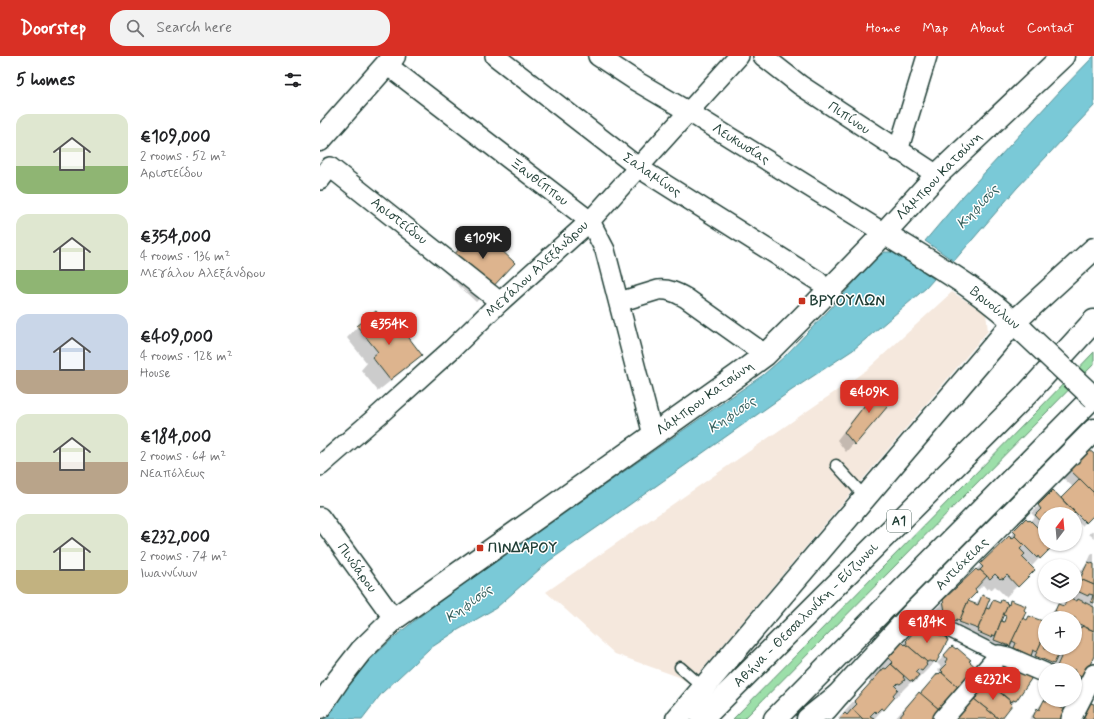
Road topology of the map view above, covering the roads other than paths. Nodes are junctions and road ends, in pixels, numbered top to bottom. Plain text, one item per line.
1 (495, 56) edge
2 (598, 56) edge
3 (739, 56) edge
4 (763, 56) edge
5 (927, 56) edge
6 (1063, 56) edge
7 (391, 61) edge
8 (689, 112) junction
9 (320, 140) edge
10 (898, 151) junction
11 (639, 168) junction
12 (937, 175) junction
13 (320, 180) edge
14 (590, 221) junction
15 (889, 237) junction
16 (1094, 248) edge
17 (818, 281) dead end
18 (500, 302) junction
19 (619, 302) junction
20 (1094, 321) edge
21 (1019, 327) junction
22 (759, 350) dead end
23 (1094, 397) edge
24 (1094, 430) edge
25 (653, 435) junction
26 (836, 465) dead end
27 (320, 466) edge
28 (866, 498) junction
29 (320, 517) edge
30 (914, 612) junction
31 (394, 619) junction
32 (999, 655) junction
33 (680, 667) dead end
34 (1038, 670) edge
35 (1087, 686) edge
36 (704, 688) junction
37 (838, 695) junction
38 (320, 707) edge
39 (677, 719) edge
40 (702, 719) edge
41 (775, 719) edge
42 (808, 719) edge
43 (818, 719) edge
44 (943, 719) edge
45 (1071, 719) edge

1 - 11 street, Σαλαμίνος
2 - 8 street, Λευκωσίας
3 - 8 street, Μεγάλου Αλεξάνδρου
4 - 10 street, Πιπίνου
5 - 10 street
6 - 12 main road, Λάμπρου Κατσώνη
7 - 9 main road
7 - 14 street, Ξανθίππου
8 - 11 street, Μεγάλου Αλεξάνδρου
8 - 15 street, Λευκωσίας
10 - 12 street, Πιπίνου
11 - 14 street, Μεγάλου Αλεξάνδρου
11 - 17 street, Σαλαμίνος
12 - 15 main road, Λάμπρου Κατσώνη
13 - 18 street, Αριστείδου
14 - 18 street, Μεγάλου Αλεξάνδρου
14 - 19 street, Ξανθίππου
15 - 21 main road, Βρυούλων
15 - 25 main road, Λάμπρου Κατσώνη
16 - 21 main road
18 - 27 street, Μεγάλου Αλεξάνδρου
19 - 22 street
19 - 25 street, Ξανθίππου
20 - 40 main road, Αθήνα - Θεσσαλονίκη - Εύζωνοι / Α1
21 - 23 main road, Βρυούλων, bridge
21 - 28 main road
23 - 41 main road
24 - 30 main road, Αντιόχειας
25 - 31 main road, Λάμπρου Κατσώνη
26 - 28 lane
28 - 36 main road
29 - 31 street, Πινδάρου
30 - 32 street
30 - 37 main road, Αντιόχειας
31 - 38 main road, Λάμπρου Κατσώνη
32 - 34 street
32 - 44 street
33 - 36 lane
35 - 45 street
36 - 39 main road
37 - 42 main road
37 - 43 main road, Αντιόχειας

